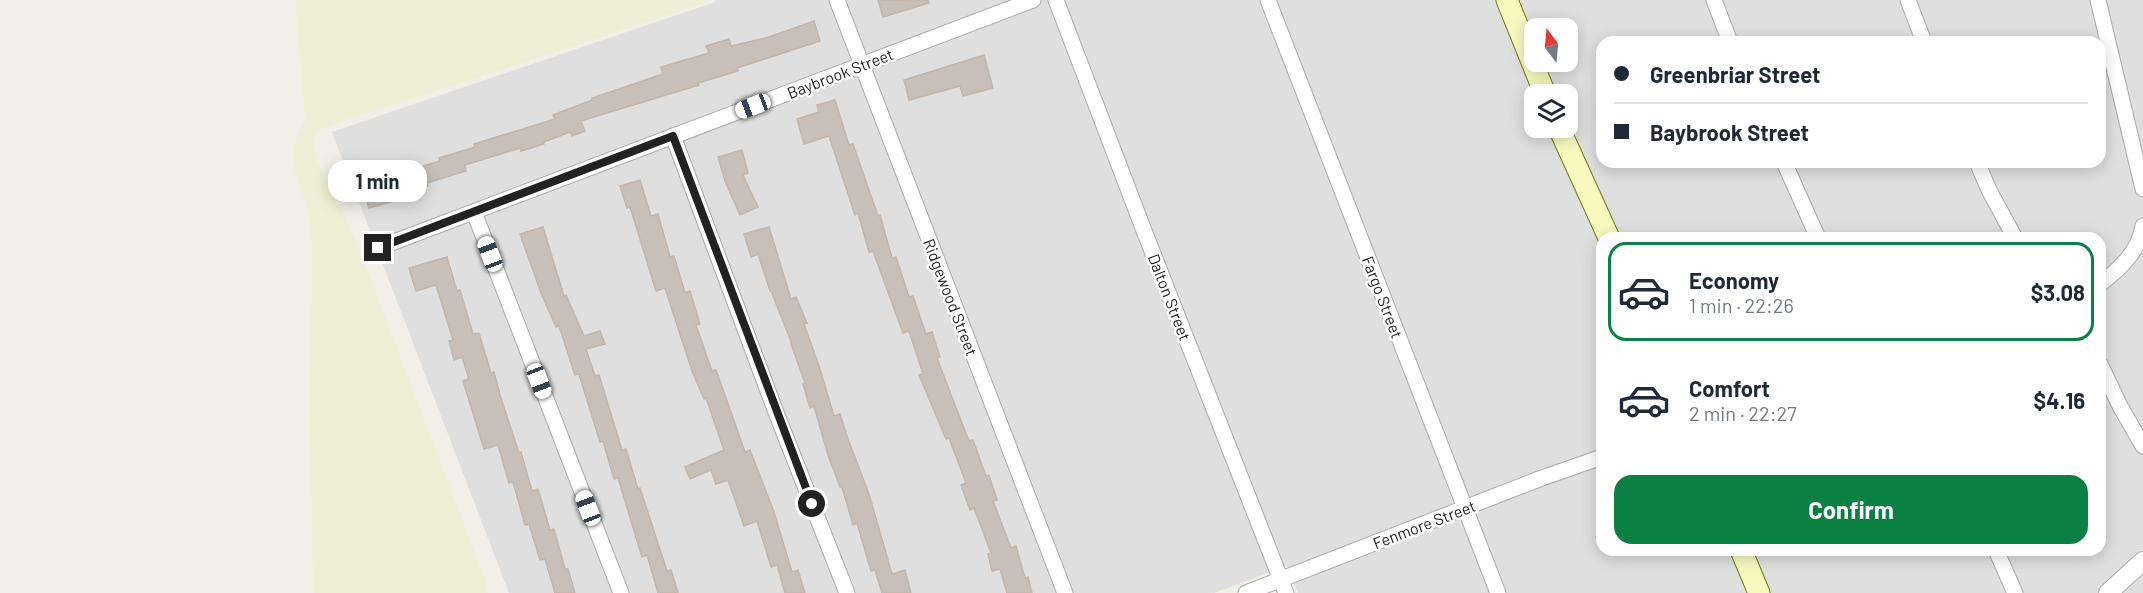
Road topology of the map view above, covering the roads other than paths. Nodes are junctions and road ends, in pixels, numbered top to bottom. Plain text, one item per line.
1 (837, 0) edge
2 (1033, 0) edge
3 (1056, 0) edge
4 (1268, 0) edge
5 (1507, 0) edge
6 (1714, 0) edge
7 (1908, 0) edge
8 (2098, 0) edge
9 (1728, 36) edge
10 (1922, 36) edge
11 (861, 65) junction
12 (1541, 84) edge
13 (673, 136) junction
14 (1564, 138) edge
15 (1787, 168) edge
16 (1980, 168) edge
17 (2143, 189) edge
18 (474, 212) junction
19 (2143, 226) edge
20 (1607, 232) edge
21 (1815, 232) edge
22 (2011, 232) edge
23 (378, 248) dead end
24 (2106, 279) edge
25 (2106, 377) edge
26 (2143, 446) edge
27 (1596, 458) edge
28 (1465, 509) junction
29 (1744, 556) edge
30 (1999, 556) edge
31 (2143, 561) edge
32 (1283, 586) edge
33 (621, 593) edge
34 (847, 593) edge
35 (1065, 593) edge
36 (1246, 593) edge
37 (1498, 593) edge
38 (1759, 593) edge
39 (2015, 593) edge
40 (2108, 593) edge

1 - 11 street, Ridgewood Street
2 - 11 street, Baybrook Street
3 - 32 street, Dalton Street
4 - 28 street, Fargo Street
5 - 12 main road
6 - 9 street
7 - 10 street
8 - 17 street
11 - 13 street, Baybrook Street
11 - 35 street, Ridgewood Street
13 - 18 street, Baybrook Street
13 - 34 street
14 - 20 main road
15 - 21 street
16 - 22 street
18 - 23 street, Baybrook Street
18 - 33 street
19 - 24 street
25 - 26 street
27 - 28 street, Fenmore Street
28 - 32 street, Fenmore Street
28 - 37 street, Fargo Street
29 - 38 main road
30 - 39 street
31 - 40 street
32 - 36 street, Fenmore Street

